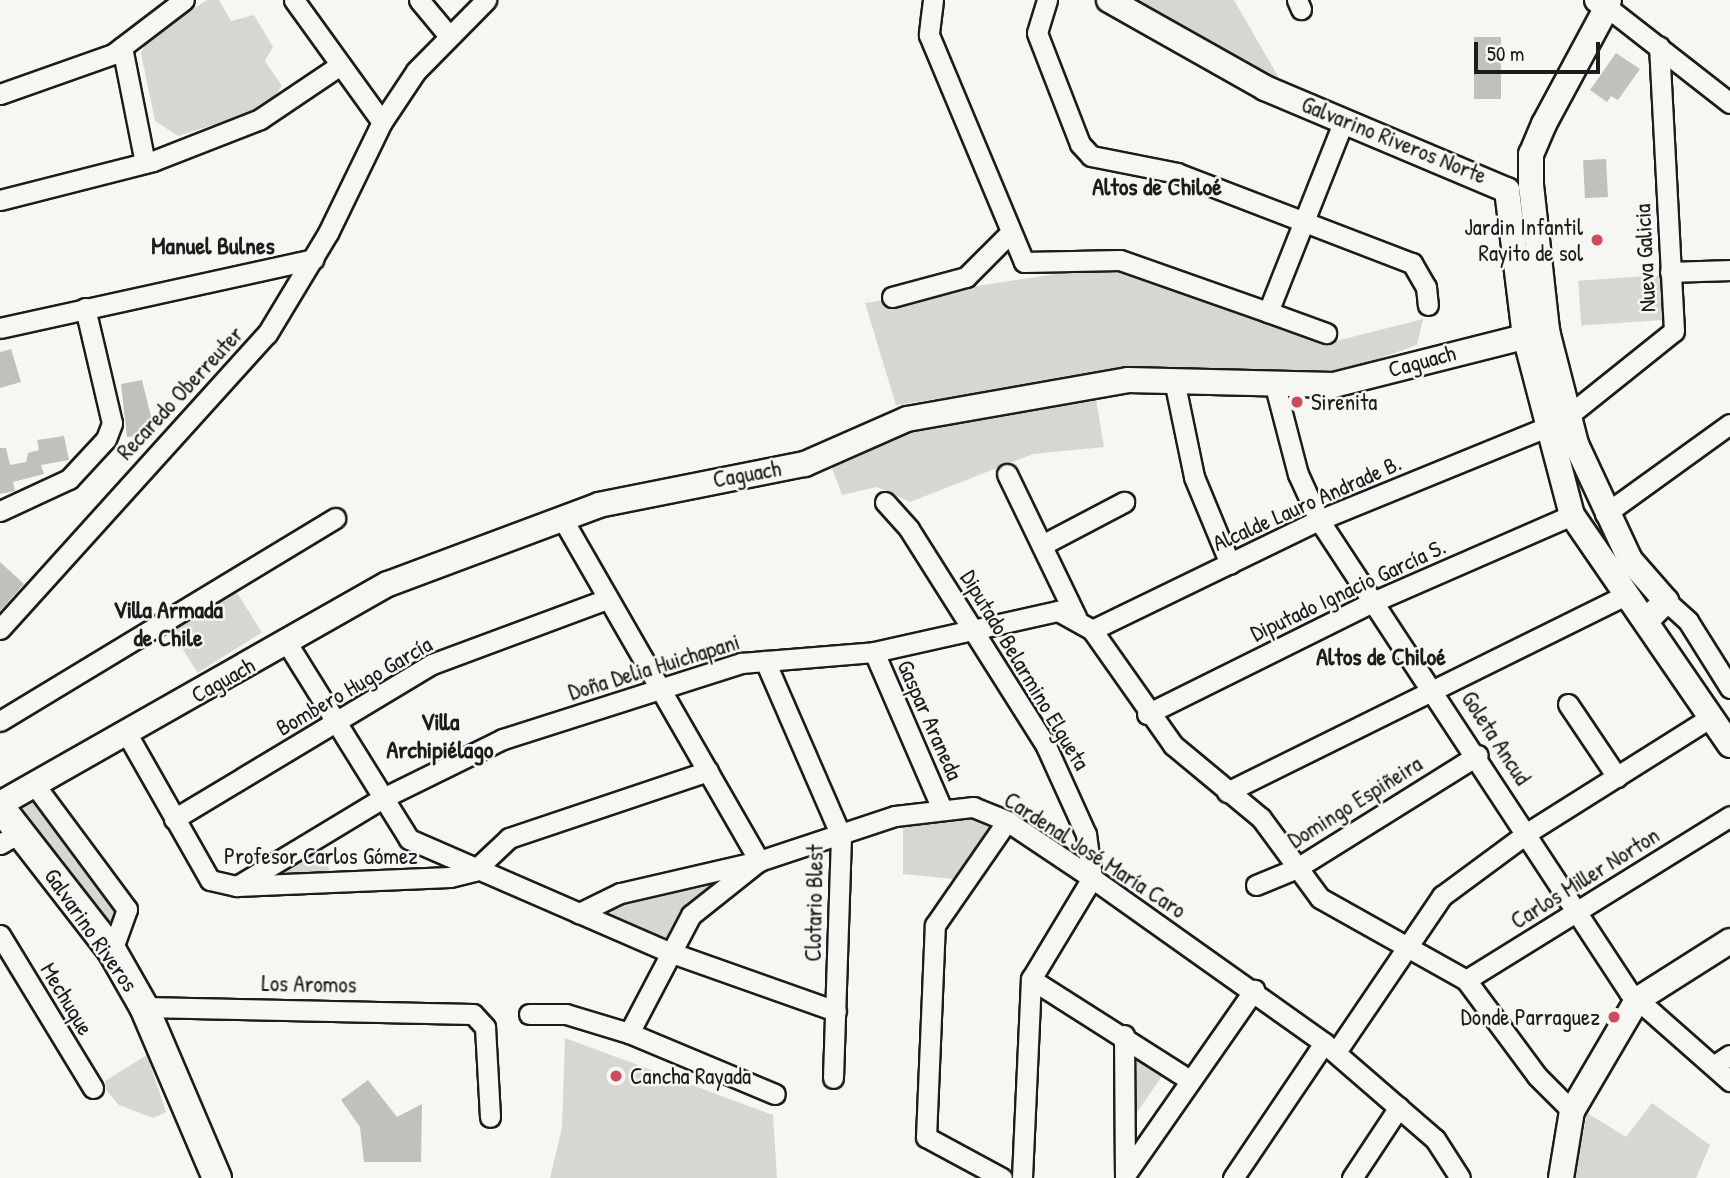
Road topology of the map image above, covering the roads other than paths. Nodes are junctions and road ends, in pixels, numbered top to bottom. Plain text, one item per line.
1 (184, 0) edge
2 (294, 0) edge
3 (419, 0) edge
4 (486, 0) edge
5 (933, 0) edge
6 (1047, 0) edge
7 (1110, 0) edge
8 (1605, 2) edge
9 (449, 36) junction
10 (1659, 46) junction
11 (122, 47) junction
12 (340, 65) junction
13 (4, 91) edge
14 (1730, 103) edge
15 (1344, 120) junction
16 (382, 122) junction
17 (145, 163) junction
18 (0, 200) edge
19 (1304, 222) junction
20 (1009, 234) junction
21 (314, 259) junction
22 (1730, 270) edge
23 (1670, 272) junction
24 (892, 297) dead end
25 (1428, 305) dead end
26 (85, 308) junction
27 (1268, 312) junction
28 (0, 328) edge
29 (1326, 333) dead end
30 (1536, 333) junction
31 (1174, 380) junction
32 (1275, 386) junction
33 (1569, 415) junction
34 (1730, 424) edge
35 (1545, 428) junction
36 (1007, 474) dead end
37 (885, 502) dead end
38 (1124, 502) dead end
39 (0, 511) edge
40 (1605, 514) junction
41 (1572, 515) junction
42 (335, 518) dead end
43 (562, 518) junction
44 (1319, 520) junction
45 (1042, 545) junction
46 (1230, 564) junction
47 (1624, 596) junction
48 (607, 599) junction
49 (1375, 601) junction
50 (1666, 601) junction
51 (1076, 617) junction
52 (1647, 620) junction
53 (0, 629) edge
54 (1092, 630) junction
55 (975, 631) junction
56 (288, 643) junction
57 (874, 652) junction
58 (765, 661) junction
59 (1727, 676) edge
60 (1432, 685) junction
61 (659, 688) junction
62 (1568, 704) dead end
63 (1147, 714) junction
64 (1711, 717) junction
65 (0, 722) edge
66 (338, 723) junction
67 (127, 734) junction
68 (1730, 745) edge
69 (1478, 755) junction
70 (708, 771) junction
71 (1617, 777) junction
72 (34, 784) junction
73 (1227, 792) junction
74 (383, 798) junction
75 (0, 805) edge
76 (941, 807) junction
77 (1730, 816) edge
78 (174, 819) junction
79 (1007, 821) junction
80 (1527, 833) junction
81 (841, 836) junction
82 (10, 838) edge
83 (759, 861) junction
84 (1297, 868) junction
85 (474, 871) junction
86 (1092, 878) junction
87 (1256, 885) dead end
88 (237, 886) junction
89 (579, 913) junction
90 (1576, 913) junction
91 (1, 940) edge
92 (1730, 941) edge
93 (1405, 947) junction
94 (112, 951) junction
95 (669, 952) junction
96 (1031, 979) junction
97 (1466, 981) junction
98 (1254, 990) junction
99 (1637, 1000) junction
100 (144, 1007) junction
101 (836, 1011) junction
102 (529, 1014) dead end
103 (629, 1033) junction
104 (1124, 1035) junction
105 (1330, 1047) junction
106 (1723, 1060) edge
107 (833, 1078) dead end
108 (1188, 1079) junction
109 (1730, 1082) edge
110 (93, 1088) dead end
111 (775, 1094) dead end
112 (1399, 1107) junction
113 (1572, 1111) junction
114 (490, 1117) dead end
115 (1125, 1176) edge
116 (216, 1178) edge
117 (1002, 1178) edge
118 (1022, 1178) edge
119 (1233, 1178) edge
120 (1352, 1178) edge
121 (1460, 1178) edge
122 (1561, 1178) edge

1 - 11 street
2 - 12 street
3 - 9 street
4 - 9 street, Recaredo Oberreuter
5 - 20 street
6 - 19 street
7 - 15 street, Galvarino Riveros Norte
8 - 10 street
8 - 30 street
9 - 16 street, Recaredo Oberreuter
10 - 14 street
10 - 23 street, Nueva Galicia
11 - 13 street
11 - 17 street
12 - 16 street
12 - 17 street
15 - 19 street
15 - 30 street, Galvarino Riveros Norte
16 - 21 street, Recaredo Oberreuter
17 - 18 street
19 - 25 street
19 - 27 street
20 - 24 street
20 - 27 street
21 - 26 street
21 - 53 street, Recaredo Oberreuter
22 - 23 street
23 - 33 street, Nueva Galicia
26 - 28 street
26 - 39 street
27 - 29 street
30 - 32 street, Caguach
30 - 33 street
30 - 35 street, Galvarino Riveros Norte
31 - 32 street, Caguach
31 - 43 street, Caguach
31 - 46 street
32 - 44 street, Goleta Ancud
33 - 40 street
34 - 40 street
35 - 41 street, Galvarino Riveros Norte
35 - 44 street, Alcalde Lauro Andrade B.
36 - 45 street
37 - 55 street, Diputado Belarmino Elgueta
38 - 45 street
40 - 50 street
41 - 47 street, Galvarino Riveros Norte
41 - 49 street, Diputado Ignacio García S.
42 - 65 street
43 - 48 street
43 - 56 street, Caguach
44 - 46 street, Alcalde Lauro Andrade B.
44 - 49 street, Goleta Ancud
45 - 51 street
46 - 54 street, Alcalde Lauro Andrade B.
47 - 52 street, Galvarino Riveros Norte
47 - 60 street
48 - 61 street
48 - 66 street, Bombero Hugo García
49 - 60 street, Goleta Ancud
49 - 63 street, Diputado Ignacio García S.
50 - 52 street
50 - 59 street
51 - 54 street
51 - 55 street, Doña Delia Huichapani
52 - 64 street, Galvarino Riveros Norte
54 - 63 street
55 - 57 street, Doña Delia Huichapani
55 - 86 street, Diputado Belarmino Elgueta
56 - 66 street
56 - 67 street, Caguach
57 - 58 street, Doña Delia Huichapani
57 - 76 street, Gaspar Araneda
58 - 61 street, Doña Delia Huichapani
58 - 81 street, Clotario Blest
60 - 69 street, Goleta Ancud
60 - 73 street
61 - 70 street
61 - 74 street, Doña Delia Huichapani
62 - 71 street
63 - 73 street
64 - 68 street, Galvarino Riveros Norte
64 - 71 street
66 - 74 street
66 - 78 street, Bombero Hugo García
67 - 72 street, Caguach
67 - 78 street, Profesor Carlos Gómez
69 - 80 street, Goleta Ancud
69 - 84 street, Domingo Espiñeira
70 - 83 street
70 - 85 street
71 - 80 street
72 - 75 street, Caguach
72 - 94 street
73 - 84 street
74 - 85 street
74 - 88 street, Doña Delia Huichapani
75 - 82 main road, Galvarino Riveros
76 - 79 street, Cardenal José María Caro
76 - 81 street, Cardenal José María Caro
77 - 90 street, Carlos Miller Norton
78 - 88 street, Profesor Carlos Gómez
79 - 86 street, Cardenal José María Caro
79 - 117 street
80 - 90 street, Goleta Ancud
80 - 93 street
81 - 83 street, Cardenal José María Caro
81 - 101 street, Clotario Blest
82 - 94 main road, Galvarino Riveros
83 - 89 street
83 - 95 street, Cardenal José María Caro
84 - 87 street, Domingo Espiñeira
84 - 93 street
85 - 88 street, Profesor Carlos Gómez
85 - 89 street
86 - 96 street
86 - 98 street, Cardenal José María Caro
89 - 95 street
90 - 97 street, Carlos Miller Norton
90 - 99 street, Goleta Ancud
91 - 110 street, Mechuque
92 - 99 street
93 - 97 street
93 - 105 street
94 - 100 main road, Galvarino Riveros
95 - 101 street
95 - 103 street, Cardenal José María Caro
96 - 104 street
96 - 118 street
97 - 113 street
98 - 105 street, Cardenal José María Caro
98 - 108 street
99 - 106 street, Goleta Ancud
99 - 113 street
100 - 114 street, Los Aromos
100 - 116 main road, Galvarino Riveros
101 - 107 street, Clotario Blest
102 - 103 street
103 - 111 street
104 - 108 street
104 - 115 street
105 - 112 street, Cardenal José María Caro
105 - 119 street
106 - 109 street, Goleta Ancud
108 - 115 street
112 - 120 street
112 - 121 street, Cardenal José María Caro
113 - 122 street

